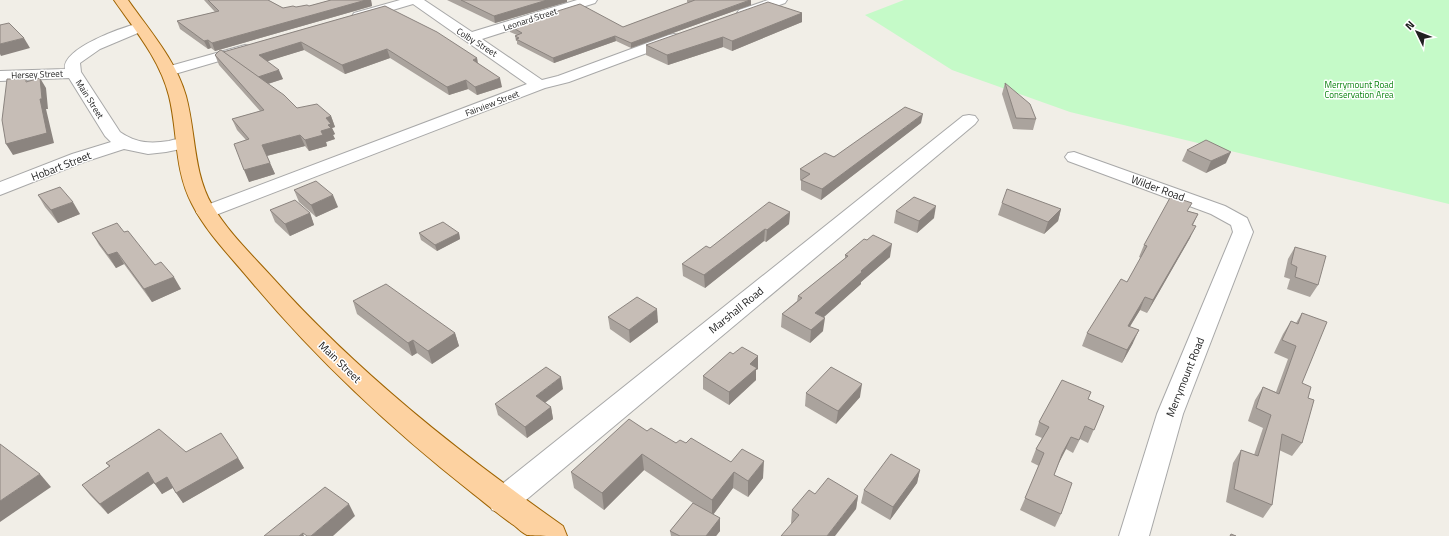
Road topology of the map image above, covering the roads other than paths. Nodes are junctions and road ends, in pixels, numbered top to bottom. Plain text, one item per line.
1 (121, 0) edge
2 (414, 0) edge
3 (590, 0) edge
4 (780, 0) edge
5 (735, 16) edge
6 (345, 20) edge
7 (140, 27) junction
8 (690, 32) edge
9 (470, 38) junction
10 (262, 44) edge
11 (168, 71) junction
12 (74, 73) junction
13 (0, 76) edge
14 (539, 85) junction
15 (969, 120) dead end
16 (184, 143) junction
17 (122, 144) junction
18 (1074, 158) dead end
19 (0, 189) edge
20 (206, 212) junction
21 (1240, 222) joint
22 (503, 500) junction
23 (552, 536) edge
24 (1134, 536) edge

1 - 7 main road, Main Street
2 - 6 street
2 - 9 street, Colby Street
3 - 9 street, Leonard Street
4 - 5 street
7 - 11 main road, Main Street
7 - 12 street, Main Street
8 - 14 street, Fairview Street
9 - 14 street, Colby Street
10 - 11 street
11 - 16 main road, Main Street
12 - 13 street, Hersey Street
12 - 17 street, Main Street
14 - 20 street, Fairview Street
15 - 22 street, Marshall Road
16 - 17 street
16 - 20 main road, Main Street
17 - 19 street, Hobart Street
18 - 21 street, Wilder Road
20 - 22 main road, Main Street
21 - 24 street, Merrymount Road
22 - 23 main road, Main Street

